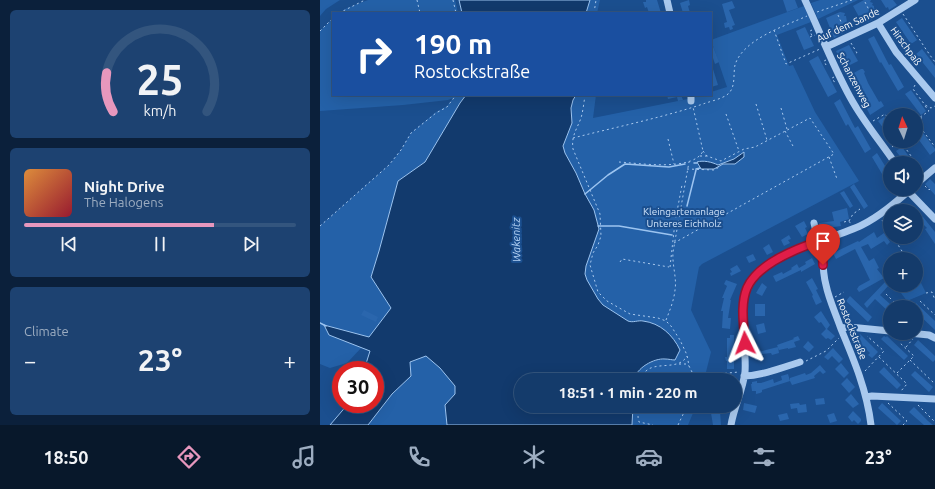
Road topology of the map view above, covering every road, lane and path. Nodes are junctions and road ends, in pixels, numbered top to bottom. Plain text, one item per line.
1 (365, 0) edge
2 (417, 0) edge
3 (453, 0) edge
4 (596, 0) edge
5 (667, 0) edge
6 (805, 0) edge
7 (852, 0) edge
8 (915, 0) edge
9 (865, 2) dead end
10 (900, 10) junction
11 (341, 12) edge
12 (420, 12) edge
13 (456, 12) edge
14 (594, 12) edge
15 (670, 12) edge
16 (812, 14) junction
17 (838, 15) dead end
18 (332, 19) edge
19 (877, 23) junction
20 (774, 30) junction
21 (812, 30) dead end
22 (320, 31) edge
23 (810, 37) dead end
24 (848, 37) junction
25 (826, 47) junction
26 (854, 54) dead end
27 (825, 60) dead end
28 (935, 62) edge
29 (824, 66) dead end
30 (832, 78) dead end
31 (918, 79) junction
32 (833, 84) dead end
33 (455, 96) edge
34 (585, 96) edge
35 (935, 98) edge
36 (692, 101) edge
37 (756, 104) dead end
38 (925, 105) junction
39 (935, 106) edge
40 (781, 108) dead end
41 (726, 114) dead end
42 (883, 115) edge
43 (923, 115) edge
44 (867, 125) junction
45 (788, 129) junction
46 (923, 130) edge
47 (785, 131) junction
48 (572, 138) junction
49 (668, 139) dead end
50 (767, 140) junction
51 (935, 147) edge
52 (794, 148) dead end
53 (889, 148) edge
54 (886, 150) junction
55 (703, 151) junction
56 (739, 151) junction
57 (699, 156) junction
58 (707, 156) junction
59 (890, 156) edge
60 (829, 157) junction
61 (619, 162) dead end
62 (685, 162) junction
63 (688, 162) junction
64 (674, 165) junction
65 (686, 166) dead end
66 (721, 166) dead end
67 (935, 168) edge
68 (687, 169) junction
69 (923, 178) edge
70 (838, 179) dead end
71 (682, 185) dead end
72 (923, 186) edge
73 (930, 189) dead end
74 (902, 196) edge
75 (914, 196) edge
76 (679, 205) junction
77 (860, 209) dead end
78 (879, 215) junction
79 (935, 219) edge
80 (849, 221) dead end
81 (883, 221) edge
82 (814, 223) dead end
83 (320, 226) edge
84 (820, 240) junction
85 (674, 243) junction
86 (620, 262) dead end
87 (672, 266) junction
88 (670, 267) junction
89 (844, 292) dead end
90 (926, 293) dead end
91 (886, 294) dead end
92 (833, 298) dead end
93 (892, 300) edge
94 (935, 300) edge
95 (923, 304) edge
96 (935, 315) edge
97 (666, 321) junction
98 (883, 330) edge
99 (842, 331) junction
100 (923, 334) edge
101 (868, 336) dead end
102 (935, 338) edge
103 (912, 340) edge
104 (900, 343) dead end
105 (905, 348) junction
106 (687, 355) junction
107 (879, 357) junction
108 (910, 360) junction
109 (800, 362) joint
110 (676, 364) junction
111 (689, 366) junction
112 (644, 373) edge
113 (692, 373) edge
114 (744, 374) junction
115 (896, 374) junction
116 (860, 376) junction
117 (935, 384) edge
118 (866, 397) junction
119 (898, 397) junction
120 (935, 399) edge
121 (885, 401) dead end
122 (915, 402) dead end
123 (638, 413) edge
124 (684, 413) edge
125 (639, 422) junction
126 (935, 422) edge
127 (639, 425) edge
128 (653, 425) edge
129 (678, 425) edge
130 (731, 425) edge
131 (871, 425) edge
132 (903, 425) edge

1 - 11 path
2 - 12 path
3 - 13 path
4 - 14 path
5 - 15 street
6 - 16 street, Schanzenweg
7 - 16 path
8 - 10 street, Auf dem Sande
9 - 19 path
10 - 19 street, Auf dem Sande
10 - 28 path
16 - 20 path
16 - 25 street, Schanzenweg
17 - 24 path
18 - 22 path
19 - 24 street, Auf dem Sande
19 - 31 street, Hirschpaß
20 - 25 path, Auf dem Sande
20 - 36 path
21 - 23 path
24 - 25 street, Auf dem Sande
24 - 26 path
25 - 44 street, Schanzenweg
27 - 29 path
30 - 32 path
31 - 35 street, Hirschpaß
31 - 38 path
33 - 83 path
34 - 48 path
36 - 48 path
36 - 55 path
37 - 50 path
38 - 39 path
38 - 43 path
40 - 45 path
41 - 56 path
42 - 44 path
44 - 54 street, Schanzenweg
45 - 47 path
45 - 60 path
46 - 51 path
47 - 50 path
47 - 52 path
48 - 97 path
49 - 64 path
50 - 56 path
53 - 54 path
54 - 59 street, Schanzenweg
55 - 57 path
55 - 58 path
56 - 58 path
57 - 58 path
57 - 63 path
60 - 70 path
60 - 85 path
61 - 64 path
62 - 63 path
62 - 64 path
62 - 65 path
63 - 68 path
66 - 68 path
67 - 69 street
68 - 76 path
71 - 76 path
72 - 73 path
74 - 78 street
75 - 79 street
76 - 85 path
76 - 88 path
77 - 80 path
78 - 81 path
78 - 84 street
82 - 84 street, Rostockstraße
84 - 99 street, Rostockstraße
84 - 114 street
85 - 87 path
86 - 88 path
87 - 88 path
87 - 97 path
89 - 92 path
90 - 94 path
91 - 93 path
95 - 96 path
97 - 106 path
98 - 99 street
99 - 109 path
99 - 116 street, Rostockstraße
100 - 102 street
101 - 107 path
103 - 105 path
104 - 105 path
105 - 108 path
106 - 110 path
106 - 111 path
107 - 115 path
107 - 116 path
108 - 115 path
108 - 117 path
109 - 114 street
110 - 111 path
110 - 112 path
111 - 113 path
114 - 130 street
115 - 119 path
116 - 118 street, Rostockstraße
118 - 119 street
118 - 131 street, Rostockstraße
119 - 120 street
121 - 132 path
122 - 126 path
123 - 125 path
124 - 129 path
125 - 127 path
125 - 128 path

